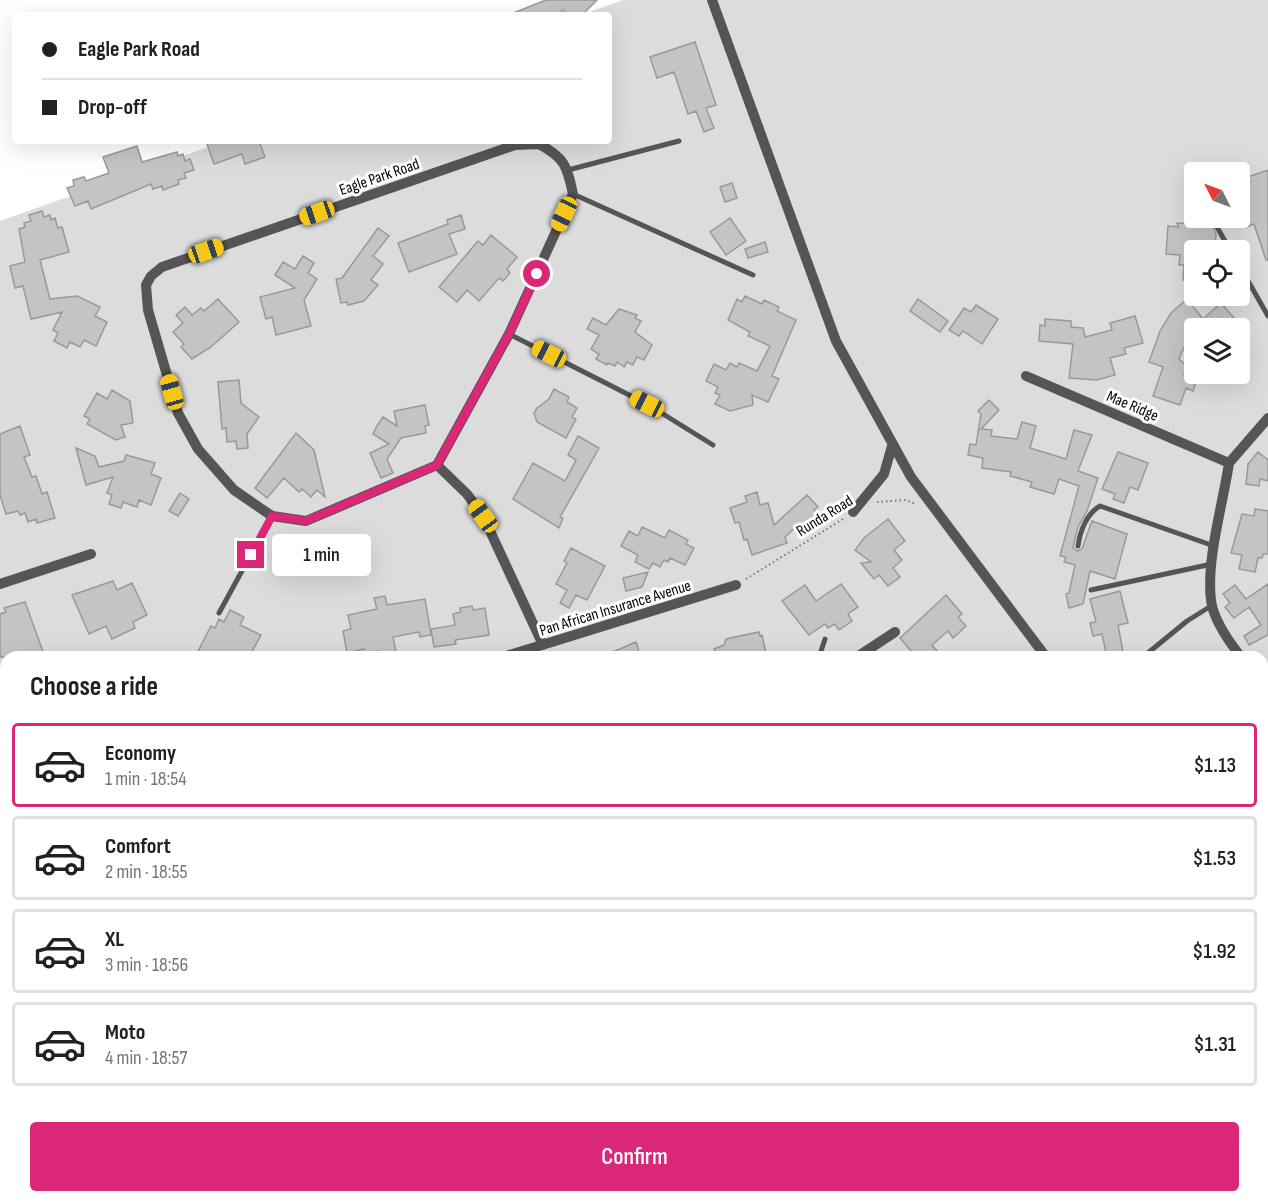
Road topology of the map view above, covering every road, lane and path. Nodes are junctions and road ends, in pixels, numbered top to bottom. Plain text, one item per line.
1 (712, 0) edge
2 (679, 141) dead end
3 (520, 144) edge
4 (539, 144) edge
5 (568, 170) junction
6 (573, 194) junction
7 (753, 274) dead end
8 (1250, 285) edge
9 (1268, 316) edge
10 (509, 334) junction
11 (1026, 376) dead end
12 (1268, 418) edge
13 (713, 445) dead end
14 (892, 446) junction
15 (1229, 463) junction
16 (437, 465) junction
17 (854, 512) junction
18 (935, 512) junction
19 (272, 516) junction
20 (1078, 546) dead end
21 (1214, 546) junction
22 (91, 554) dead end
23 (1213, 564) junction
24 (0, 584) edge
25 (736, 585) joint
26 (1091, 590) dead end
27 (1212, 605) junction
28 (219, 613) dead end
29 (896, 632) dead end
30 (825, 639) dead end
31 (543, 645) junction
32 (523, 651) edge
33 (821, 651) edge
34 (866, 651) edge
35 (1041, 651) edge
36 (1150, 651) edge
37 (1238, 651) edge

1 - 14 street
2 - 5 lane
3 - 19 street, Eagle Park Road
4 - 5 street, Eagle Park Road
5 - 6 street
6 - 7 lane
6 - 10 street
8 - 9 lane
10 - 13 lane
10 - 16 street
11 - 15 street, Mae Ridge
12 - 15 street
14 - 17 street
14 - 18 street
15 - 21 street
16 - 19 street, Eagle Park Road
16 - 31 street
17 - 18 path, Runda Road
17 - 25 path, Runda Road
18 - 35 street
19 - 28 lane
20 - 21 lane
21 - 23 street
22 - 24 street
23 - 26 lane
23 - 27 street
25 - 31 street, Pan African Insurance Avenue
27 - 36 lane
27 - 37 street
29 - 34 street
30 - 33 lane
31 - 32 street, Pan African Insurance Avenue

